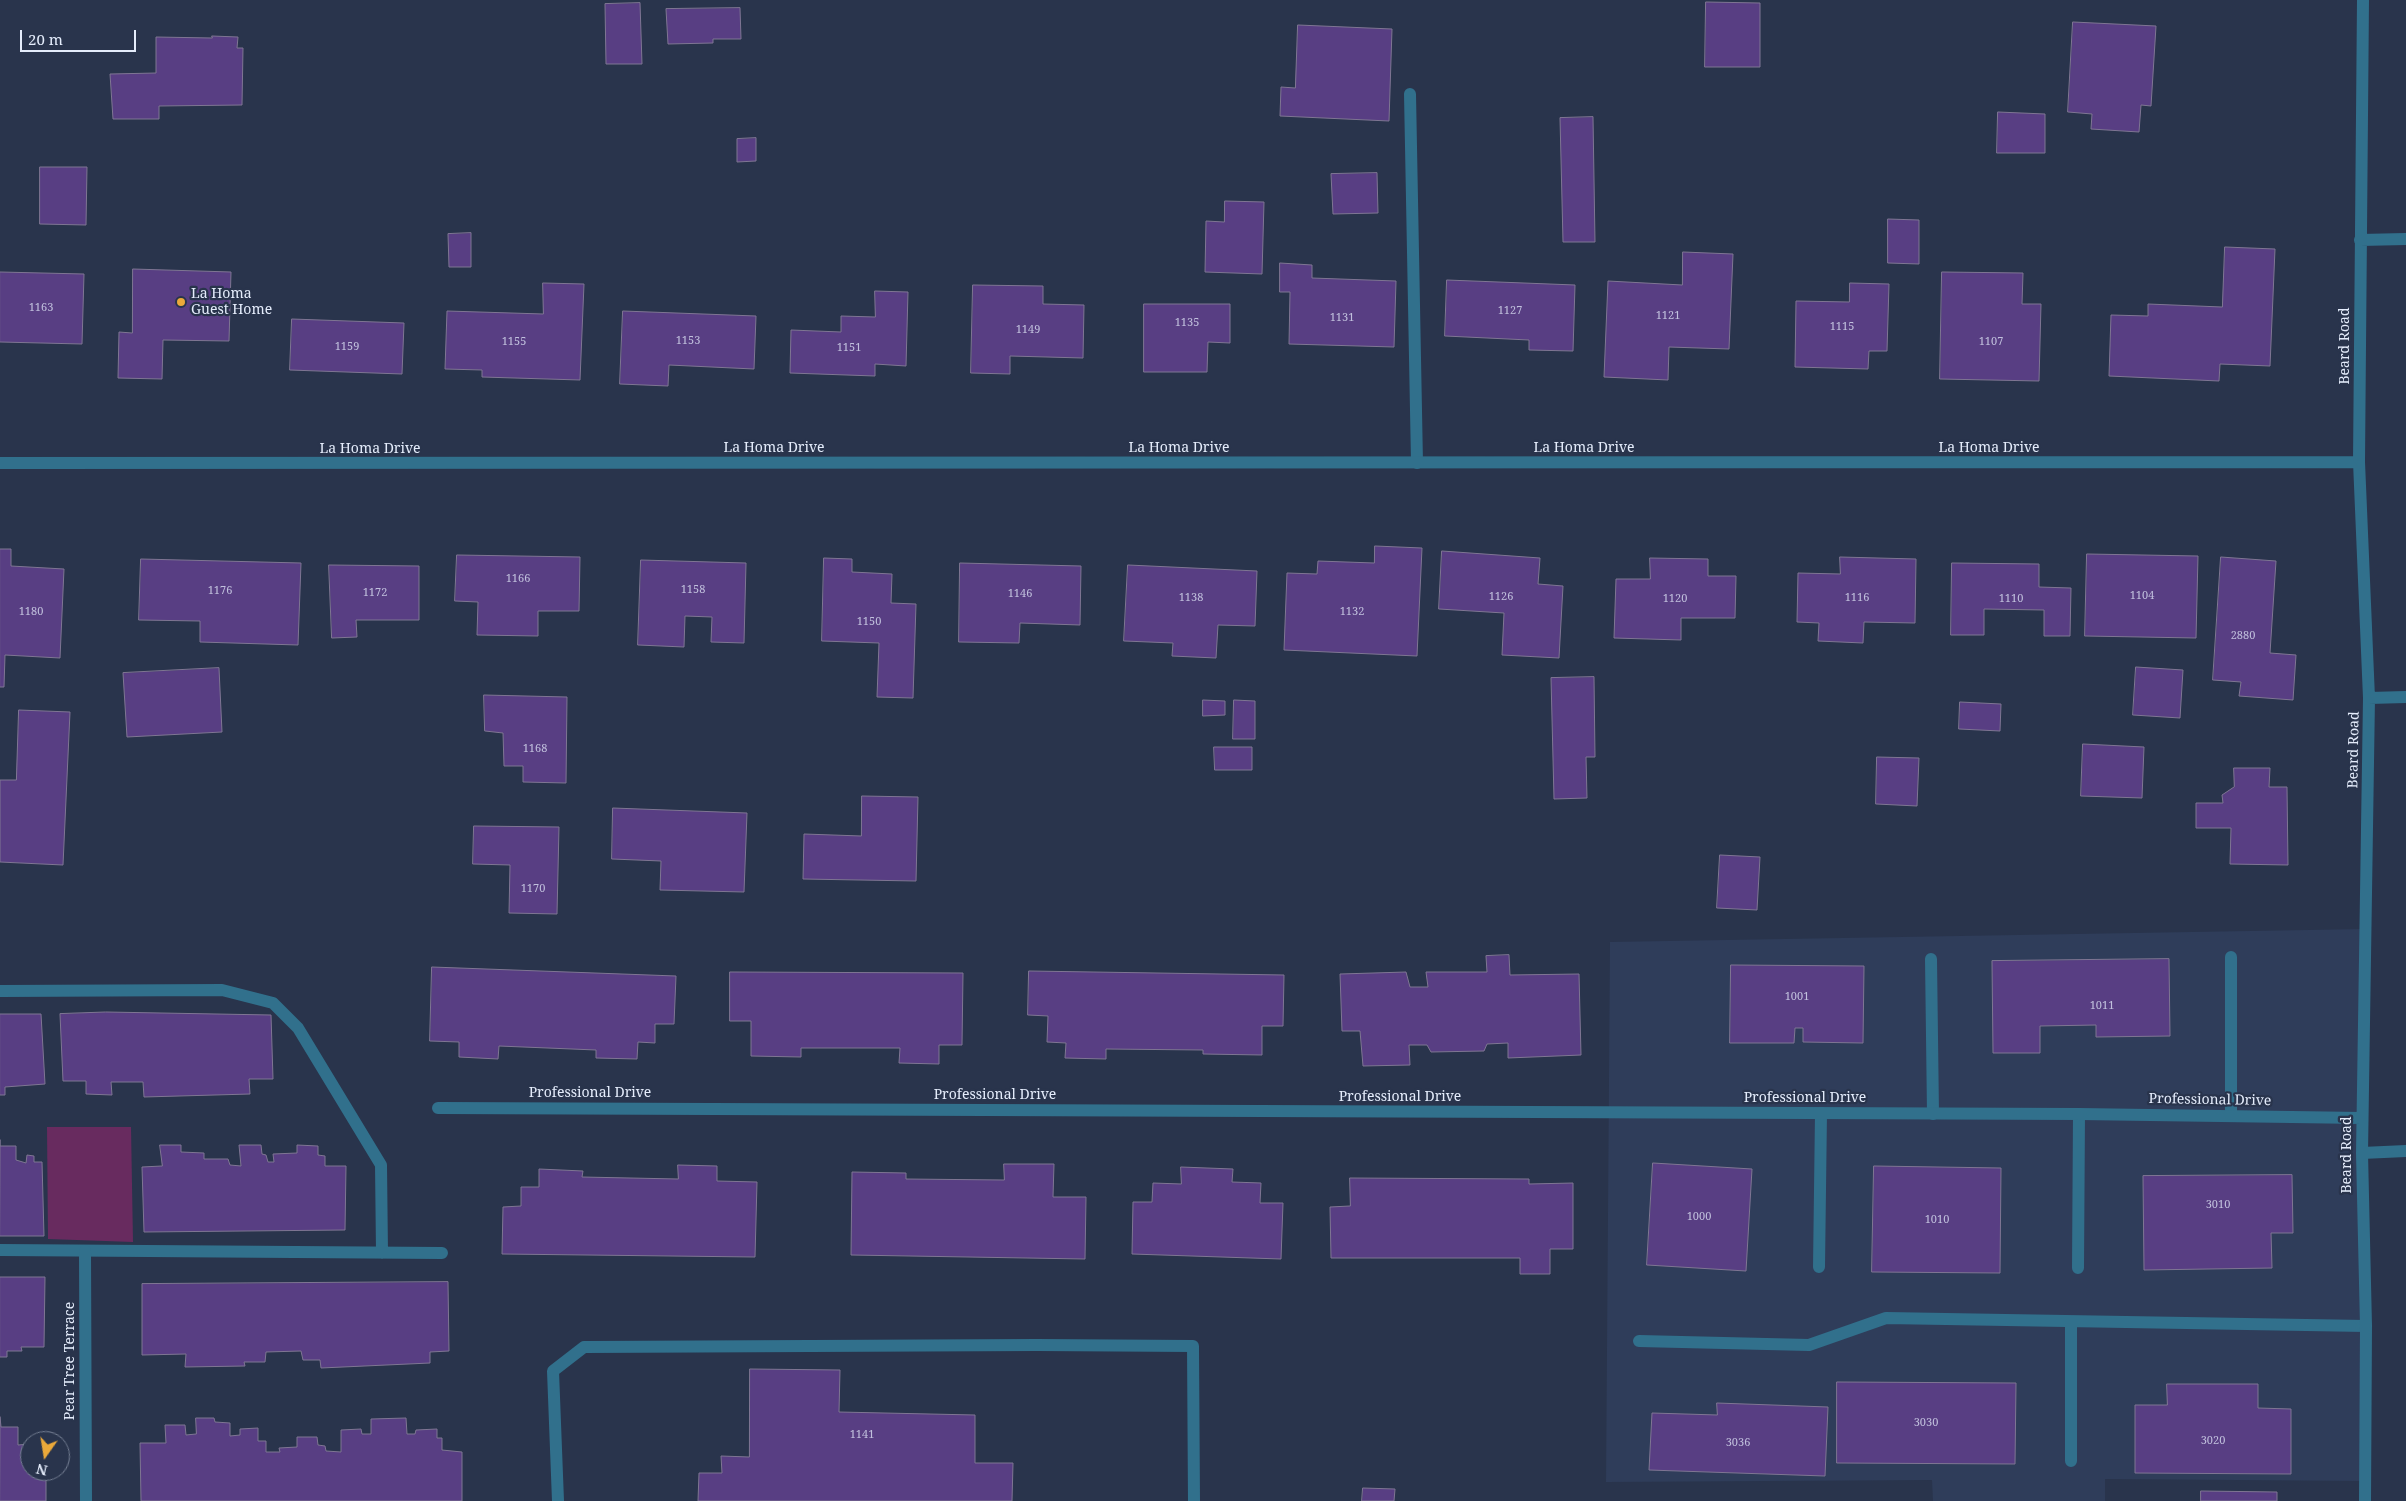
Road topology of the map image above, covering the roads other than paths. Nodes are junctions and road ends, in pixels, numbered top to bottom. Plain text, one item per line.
1 (2363, 0) edge
2 (1410, 94) dead end
3 (2360, 240) junction
4 (2406, 240) edge
5 (2359, 462) junction
6 (0, 463) edge
7 (1417, 463) junction
8 (2406, 697) edge
9 (2369, 698) junction
10 (2231, 957) dead end
11 (1931, 960) dead end
12 (0, 991) edge
13 (438, 1108) dead end
14 (1821, 1113) junction
15 (1933, 1114) junction
16 (2079, 1114) junction
17 (2231, 1114) junction
18 (2362, 1118) junction
19 (2406, 1151) edge
20 (2362, 1152) junction
21 (0, 1250) edge
22 (85, 1251) junction
23 (382, 1253) junction
24 (442, 1253) dead end
25 (1819, 1267) dead end
26 (2078, 1268) dead end
27 (2071, 1322) junction
28 (2366, 1326) junction
29 (1639, 1341) dead end
30 (2071, 1461) dead end
31 (86, 1501) edge
32 (558, 1501) edge
33 (1194, 1501) edge
34 (2365, 1501) edge

1 - 3 street, Beard Road
2 - 7 street
3 - 4 street
3 - 5 street, Beard Road
5 - 7 street, La Homa Drive
5 - 9 street, Beard Road
6 - 7 street, La Homa Drive
8 - 9 street
9 - 18 street, Beard Road
10 - 17 street
11 - 15 street
12 - 23 street
13 - 14 street, Professional Drive
14 - 15 street, Professional Drive
14 - 25 street
15 - 16 street, Professional Drive
16 - 17 street, Professional Drive
16 - 26 street
17 - 18 street, Professional Drive
18 - 20 street, Beard Road
19 - 20 street
20 - 28 street, Beard Road
21 - 22 street
22 - 23 street
22 - 31 street, Pear Tree Terrace
23 - 24 street
27 - 28 street
27 - 29 street
27 - 30 street
28 - 34 street, Beard Road
32 - 33 street

